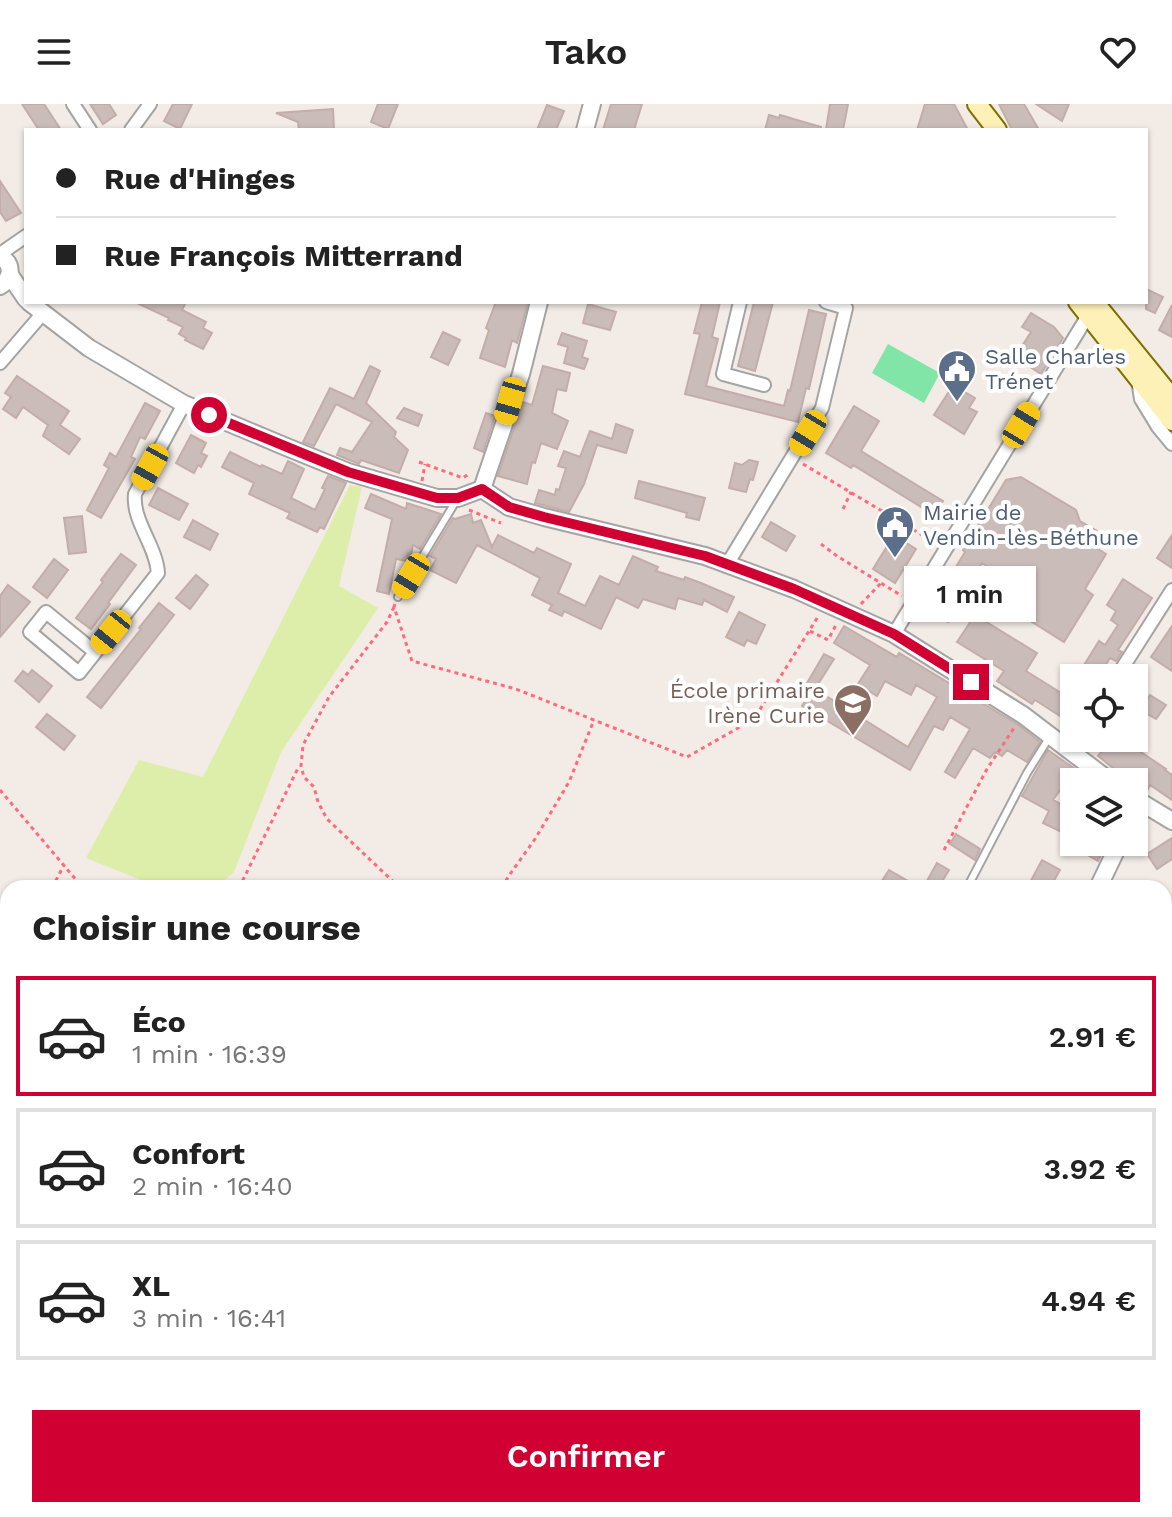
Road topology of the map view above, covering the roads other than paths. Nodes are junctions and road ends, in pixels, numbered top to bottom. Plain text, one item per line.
1 (73, 104) edge
2 (150, 104) edge
3 (592, 104) edge
4 (976, 104) edge
5 (89, 128) edge
6 (132, 128) edge
7 (586, 128) edge
8 (982, 128) edge
9 (995, 128) edge
10 (23, 239) edge
11 (3, 270) edge
12 (24, 296) edge
13 (32, 304) edge
14 (538, 304) edge
15 (740, 304) edge
16 (833, 304) edge
17 (1089, 307) edge
18 (43, 313) junction
19 (0, 363) edge
20 (1138, 380) junction
21 (764, 385) dead end
22 (1172, 398) edge
23 (184, 404) junction
24 (1172, 421) edge
25 (1172, 444) edge
26 (486, 482) junction
27 (454, 505) junction
28 (728, 563) junction
29 (1172, 590) edge
30 (398, 597) road end
31 (894, 634) junction
32 (95, 652) junction
33 (1125, 664) edge
34 (1051, 735) junction
35 (1060, 738) edge
36 (1083, 752) edge
37 (1098, 768) edge
38 (1148, 810) edge
39 (1172, 821) edge
40 (1113, 856) edge
41 (971, 880) edge
42 (1102, 880) edge

1 - 5 street
2 - 6 street
3 - 7 street
4 - 8 main road
4 - 9 main road
10 - 11 street
11 - 12 street
13 - 18 street
14 - 26 street
15 - 21 street
16 - 28 street
17 - 20 main road
17 - 22 main road
17 - 31 street
18 - 19 street
18 - 23 street
20 - 24 main road
20 - 25 street
23 - 27 street
23 - 32 street
26 - 27 street
26 - 28 street
27 - 30 lane
28 - 31 street
29 - 33 street
31 - 34 street
32 - 32 street
34 - 35 street
34 - 41 lane
36 - 37 street
38 - 39 street
40 - 42 street

